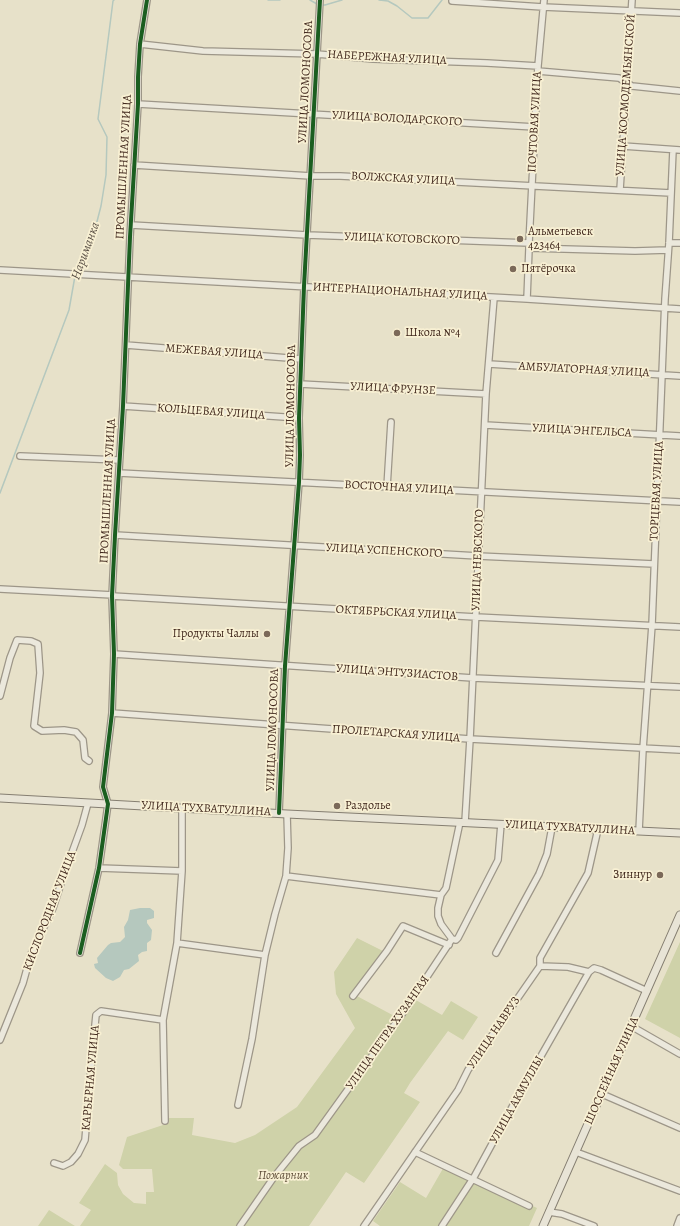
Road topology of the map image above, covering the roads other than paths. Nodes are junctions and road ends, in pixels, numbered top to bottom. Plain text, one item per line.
1 (147, 0) edge
2 (320, 0) edge
3 (544, 0) edge
4 (632, 0) edge
5 (452, 1) edge
6 (543, 7) junction
7 (632, 10) junction
8 (680, 13) edge
9 (140, 44) junction
10 (317, 54) junction
11 (538, 68) junction
12 (627, 83) junction
13 (680, 90) edge
14 (138, 104) junction
15 (314, 114) junction
16 (535, 127) junction
17 (623, 146) junction
18 (673, 150) junction
19 (680, 150) edge
20 (134, 164) junction
21 (310, 176) junction
22 (532, 185) junction
23 (620, 190) junction
24 (672, 193) junction
25 (131, 225) junction
26 (307, 235) junction
27 (669, 243) junction
28 (680, 243) edge
29 (529, 246) junction
30 (668, 250) junction
31 (0, 270) edge
32 (129, 277) junction
33 (304, 286) junction
34 (494, 298) junction
35 (527, 299) junction
36 (665, 308) junction
37 (680, 309) edge
38 (126, 345) junction
39 (301, 359) junction
40 (488, 364) junction
41 (662, 375) junction
42 (680, 376) edge
43 (300, 384) junction
44 (486, 394) junction
45 (123, 406) junction
46 (299, 418) junction
47 (391, 422) dead end
48 (485, 425) junction
49 (660, 436) junction
50 (680, 436) edge
51 (20, 456) dead end
52 (119, 460) junction
53 (119, 473) junction
54 (299, 482) junction
55 (387, 487) junction
56 (481, 492) junction
57 (657, 501) junction
58 (680, 502) edge
59 (115, 535) junction
60 (293, 546) junction
61 (478, 556) junction
62 (654, 564) junction
63 (0, 589) edge
64 (112, 596) junction
65 (289, 606) junction
66 (476, 617) junction
67 (652, 624) junction
68 (680, 627) edge
69 (114, 654) junction
70 (285, 666) junction
71 (473, 678) junction
72 (648, 685) junction
73 (680, 687) edge
74 (0, 696) edge
75 (112, 713) junction
76 (284, 726) junction
77 (470, 739) junction
78 (643, 749) junction
79 (680, 750) edge
80 (88, 761) dead end
81 (0, 798) edge
82 (88, 803) junction
83 (108, 804) junction
84 (182, 808) junction
85 (283, 813) junction
86 (462, 822) junction
87 (501, 824) junction
88 (552, 827) junction
89 (598, 829) junction
90 (639, 831) junction
91 (680, 833) edge
92 (99, 868) junction
93 (182, 871) junction
94 (286, 876) junction
95 (442, 895) junction
96 (680, 915) edge
97 (451, 942) junction
98 (177, 943) junction
99 (80, 953) dead end
100 (496, 953) dead end
101 (265, 955) junction
102 (540, 966) junction
103 (589, 972) junction
104 (647, 991) junction
105 (353, 996) dead end
106 (163, 1020) junction
107 (631, 1026) junction
108 (0, 1040) edge
109 (680, 1054) edge
110 (602, 1094) junction
111 (238, 1106) dead end
112 (165, 1121) dead end
113 (680, 1128) edge
114 (415, 1152) junction
115 (576, 1152) junction
116 (54, 1162) dead end
117 (472, 1179) junction
118 (680, 1191) edge
119 (529, 1206) dead end
120 (549, 1212) junction
121 (680, 1218) edge
122 (240, 1226) edge
123 (364, 1226) edge
124 (442, 1226) edge
125 (543, 1226) edge
126 (594, 1226) edge
127 (677, 1226) edge

1 - 9 street, ПРОМЫШЛЕННАЯ УЛИЦА
2 - 10 street, УЛИЦА ЛОМОНОСОВА
3 - 6 street, ПОЧТОВАЯ УЛИЦА
4 - 7 street, УЛИЦА КОСМОДЕМЬЯНСКОЙ
5 - 6 street
6 - 7 street
6 - 11 street, ПОЧТОВАЯ УЛИЦА
7 - 8 street
7 - 12 street, УЛИЦА КОСМОДЕМЬЯНСКОЙ
9 - 10 street, НАБЕРЕЖНАЯ УЛИЦА
9 - 14 street, ПРОМЫШЛЕННАЯ УЛИЦА
10 - 11 street, НАБЕРЕЖНАЯ УЛИЦА
10 - 15 street, УЛИЦА ЛОМОНОСОВА
11 - 12 street, НАБЕРЕЖНАЯ УЛИЦА
11 - 16 street, ПОЧТОВАЯ УЛИЦА
12 - 13 street, НАБЕРЕЖНАЯ УЛИЦА
12 - 17 street, УЛИЦА КОСМОДЕМЬЯНСКОЙ
14 - 15 street, УЛИЦА ВОЛОДАРСКОГО
14 - 20 street, ПРОМЫШЛЕННАЯ УЛИЦА
15 - 16 street, УЛИЦА ВОЛОДАРСКОГО
15 - 21 street, УЛИЦА ЛОМОНОСОВА
16 - 22 street, ПОЧТОВАЯ УЛИЦА
17 - 18 street
17 - 23 street, УЛИЦА КОСМОДЕМЬЯНСКОЙ
18 - 19 street
18 - 24 street, ТОРЦЕВАЯ УЛИЦА
20 - 21 street, ВОЛЖСКАЯ УЛИЦА
20 - 25 street, ПРОМЫШЛЕННАЯ УЛИЦА
21 - 22 street, ВОЛЖСКАЯ УЛИЦА
21 - 26 street, УЛИЦА ЛОМОНОСОВА
22 - 23 street, ВОЛЖСКАЯ УЛИЦА
22 - 29 street, ПОЧТОВАЯ УЛИЦА
23 - 24 street, ВОЛЖСКАЯ УЛИЦА
24 - 27 street, ТОРЦЕВАЯ УЛИЦА
25 - 26 street, УЛИЦА КОТОВСКОГО
25 - 32 street, ПРОМЫШЛЕННАЯ УЛИЦА
26 - 29 street, УЛИЦА КОТОВСКОГО
26 - 33 street, УЛИЦА ЛОМОНОСОВА
27 - 28 street
27 - 30 street, ТОРЦЕВАЯ УЛИЦА
29 - 30 street, УЛИЦА КОТОВСКОГО
29 - 35 street, ПОЧТОВАЯ УЛИЦА
30 - 36 street, ТОРЦЕВАЯ УЛИЦА
31 - 32 street, ИНТЕРНАЦИОНАЛЬНАЯ УЛИЦА
32 - 33 street, ИНТЕРНАЦИОНАЛЬНАЯ УЛИЦА
32 - 38 street, ПРОМЫШЛЕННАЯ УЛИЦА
33 - 34 street, ИНТЕРНАЦИОНАЛЬНАЯ УЛИЦА
33 - 39 street, УЛИЦА ЛОМОНОСОВА
34 - 35 street, ИНТЕРНАЦИОНАЛЬНАЯ УЛИЦА
34 - 40 street, УЛИЦА НЕВСКОГО
35 - 36 street, ИНТЕРНАЦИОНАЛЬНАЯ УЛИЦА
36 - 37 street, ИНТЕРНАЦИОНАЛЬНАЯ УЛИЦА
36 - 41 street, ТОРЦЕВАЯ УЛИЦА
38 - 39 street, МЕЖЕВАЯ УЛИЦА
38 - 45 street, ПРОМЫШЛЕННАЯ УЛИЦА
39 - 43 street, УЛИЦА ЛОМОНОСОВА
40 - 41 street, АМБУЛАТОРНАЯ УЛИЦА
40 - 44 street, УЛИЦА НЕВСКОГО
41 - 42 street, АМБУЛАТОРНАЯ УЛИЦА
41 - 49 street, ТОРЦЕВАЯ УЛИЦА
43 - 44 street, УЛИЦА ФРУНЗЕ
43 - 46 street, УЛИЦА ЛОМОНОСОВА
44 - 48 street, УЛИЦА НЕВСКОГО
45 - 46 street, КОЛЬЦЕВАЯ УЛИЦА
45 - 52 street, ПРОМЫШЛЕННАЯ УЛИЦА
46 - 54 street, УЛИЦА ЛОМОНОСОВА
47 - 55 street
48 - 49 street, УЛИЦА ЭНГЕЛЬСА
48 - 56 street, УЛИЦА НЕВСКОГО
49 - 50 street, УЛИЦА ЭНГЕЛЬСА
49 - 57 street, ТОРЦЕВАЯ УЛИЦА
51 - 52 street
52 - 53 street, ПРОМЫШЛЕННАЯ УЛИЦА
53 - 54 street, ВОСТОЧНАЯ УЛИЦА
53 - 59 street, ПРОМЫШЛЕННАЯ УЛИЦА
54 - 55 street, ВОСТОЧНАЯ УЛИЦА
54 - 60 street, УЛИЦА ЛОМОНОСОВА
55 - 56 street, ВОСТОЧНАЯ УЛИЦА
56 - 57 street, ВОСТОЧНАЯ УЛИЦА
56 - 61 street, УЛИЦА НЕВСКОГО
57 - 58 street, ВОСТОЧНАЯ УЛИЦА
57 - 62 street, ТОРЦЕВАЯ УЛИЦА
59 - 60 street, УЛИЦА УСПЕНСКОГО
59 - 64 street, ПРОМЫШЛЕННАЯ УЛИЦА
60 - 61 street, УЛИЦА УСПЕНСКОГО
60 - 65 street, УЛИЦА ЛОМОНОСОВА
61 - 62 street, УЛИЦА УСПЕНСКОГО
61 - 66 street, УЛИЦА НЕВСКОГО
62 - 67 street, ТОРЦЕВАЯ УЛИЦА
63 - 64 street, ОКТЯБРЬСКАЯ УЛИЦА
64 - 65 street, ОКТЯБРЬСКАЯ УЛИЦА
64 - 69 street, ПРОМЫШЛЕННАЯ УЛИЦА
65 - 66 street, ОКТЯБРЬСКАЯ УЛИЦА
65 - 70 street, УЛИЦА ЛОМОНОСОВА
66 - 67 street, ОКТЯБРЬСКАЯ УЛИЦА
66 - 71 street, УЛИЦА НЕВСКОГО
67 - 68 street, ОКТЯБРЬСКАЯ УЛИЦА
67 - 72 street, ТОРЦЕВАЯ УЛИЦА
69 - 70 street, УЛИЦА ЭНТУЗИАСТОВ
69 - 75 street, ПРОМЫШЛЕННАЯ УЛИЦА
70 - 71 street, УЛИЦА ЭНТУЗИАСТОВ
70 - 76 street, УЛИЦА ЛОМОНОСОВА
71 - 72 street, УЛИЦА ЭНТУЗИАСТОВ
71 - 77 street, УЛИЦА НЕВСКОГО
72 - 73 street, УЛИЦА ЭНТУЗИАСТОВ
72 - 78 street, ТОРЦЕВАЯ УЛИЦА
74 - 80 street
75 - 76 street, ПРОЛЕТАРСКАЯ УЛИЦА
75 - 83 street, ПРОМЫШЛЕННАЯ УЛИЦА
76 - 77 street, ПРОЛЕТАРСКАЯ УЛИЦА
76 - 85 street, УЛИЦА ЛОМОНОСОВА
77 - 78 street, ПРОЛЕТАРСКАЯ УЛИЦА
77 - 86 street, УЛИЦА НЕВСКОГО
78 - 79 street, ПРОЛЕТАРСКАЯ УЛИЦА
78 - 90 street, ТОРЦЕВАЯ УЛИЦА
81 - 82 main road, УЛИЦА ТУХВАТУЛЛИНА
82 - 83 main road, УЛИЦА ТУХВАТУЛЛИНА
82 - 108 street, КИСЛОРОДНАЯ УЛИЦА
83 - 84 main road, УЛИЦА ТУХВАТУЛЛИНА
83 - 92 street, ПРОМЫШЛЕННАЯ УЛИЦА
84 - 85 main road, УЛИЦА ТУХВАТУЛЛИНА
84 - 93 street
85 - 86 main road, УЛИЦА ТУХВАТУЛЛИНА
85 - 94 street, УЛИЦА ЛОМОНОСОВА
86 - 87 main road, УЛИЦА ТУХВАТУЛЛИНА
86 - 95 street
87 - 88 main road, УЛИЦА ТУХВАТУЛЛИНА
87 - 97 street, УЛИЦА ПЕТРА ХУЗАНГАЯ
88 - 89 main road, УЛИЦА ТУХВАТУЛЛИНА
88 - 100 street
89 - 90 main road, УЛИЦА ТУХВАТУЛЛИНА
89 - 102 street, УЛИЦА НАВРУЗ
90 - 91 main road, УЛИЦА ТУХВАТУЛЛИНА
92 - 93 street
92 - 99 street, ПРОМЫШЛЕННАЯ УЛИЦА
93 - 98 street
94 - 95 street
94 - 101 street, УЛИЦА ЛОМОНОСОВА
95 - 97 street
96 - 104 main road, ШОССЕЙНАЯ УЛИЦА
97 - 105 street
97 - 122 street, УЛИЦА ПЕТРА ХУЗАНГАЯ
98 - 101 street
98 - 106 street
101 - 111 street, УЛИЦА ЛОМОНОСОВА
102 - 103 street
102 - 114 street, УЛИЦА НАВРУЗ
103 - 104 street
103 - 117 street, УЛИЦА АКМУЛЛЫ
104 - 107 main road, ШОССЕЙНАЯ УЛИЦА
106 - 112 street
106 - 116 street, КАРЬЕРНАЯ УЛИЦА
107 - 109 street
107 - 110 main road, ШОССЕЙНАЯ УЛИЦА
110 - 113 street
110 - 115 main road, ШОССЕЙНАЯ УЛИЦА
114 - 117 street
114 - 123 street, УЛИЦА НАВРУЗ
115 - 118 street
115 - 120 main road, ШОССЕЙНАЯ УЛИЦА
117 - 119 street
117 - 124 street, УЛИЦА АКМУЛЛЫ
120 - 125 main road, ШОССЕЙНАЯ УЛИЦА
120 - 126 street
121 - 127 street

